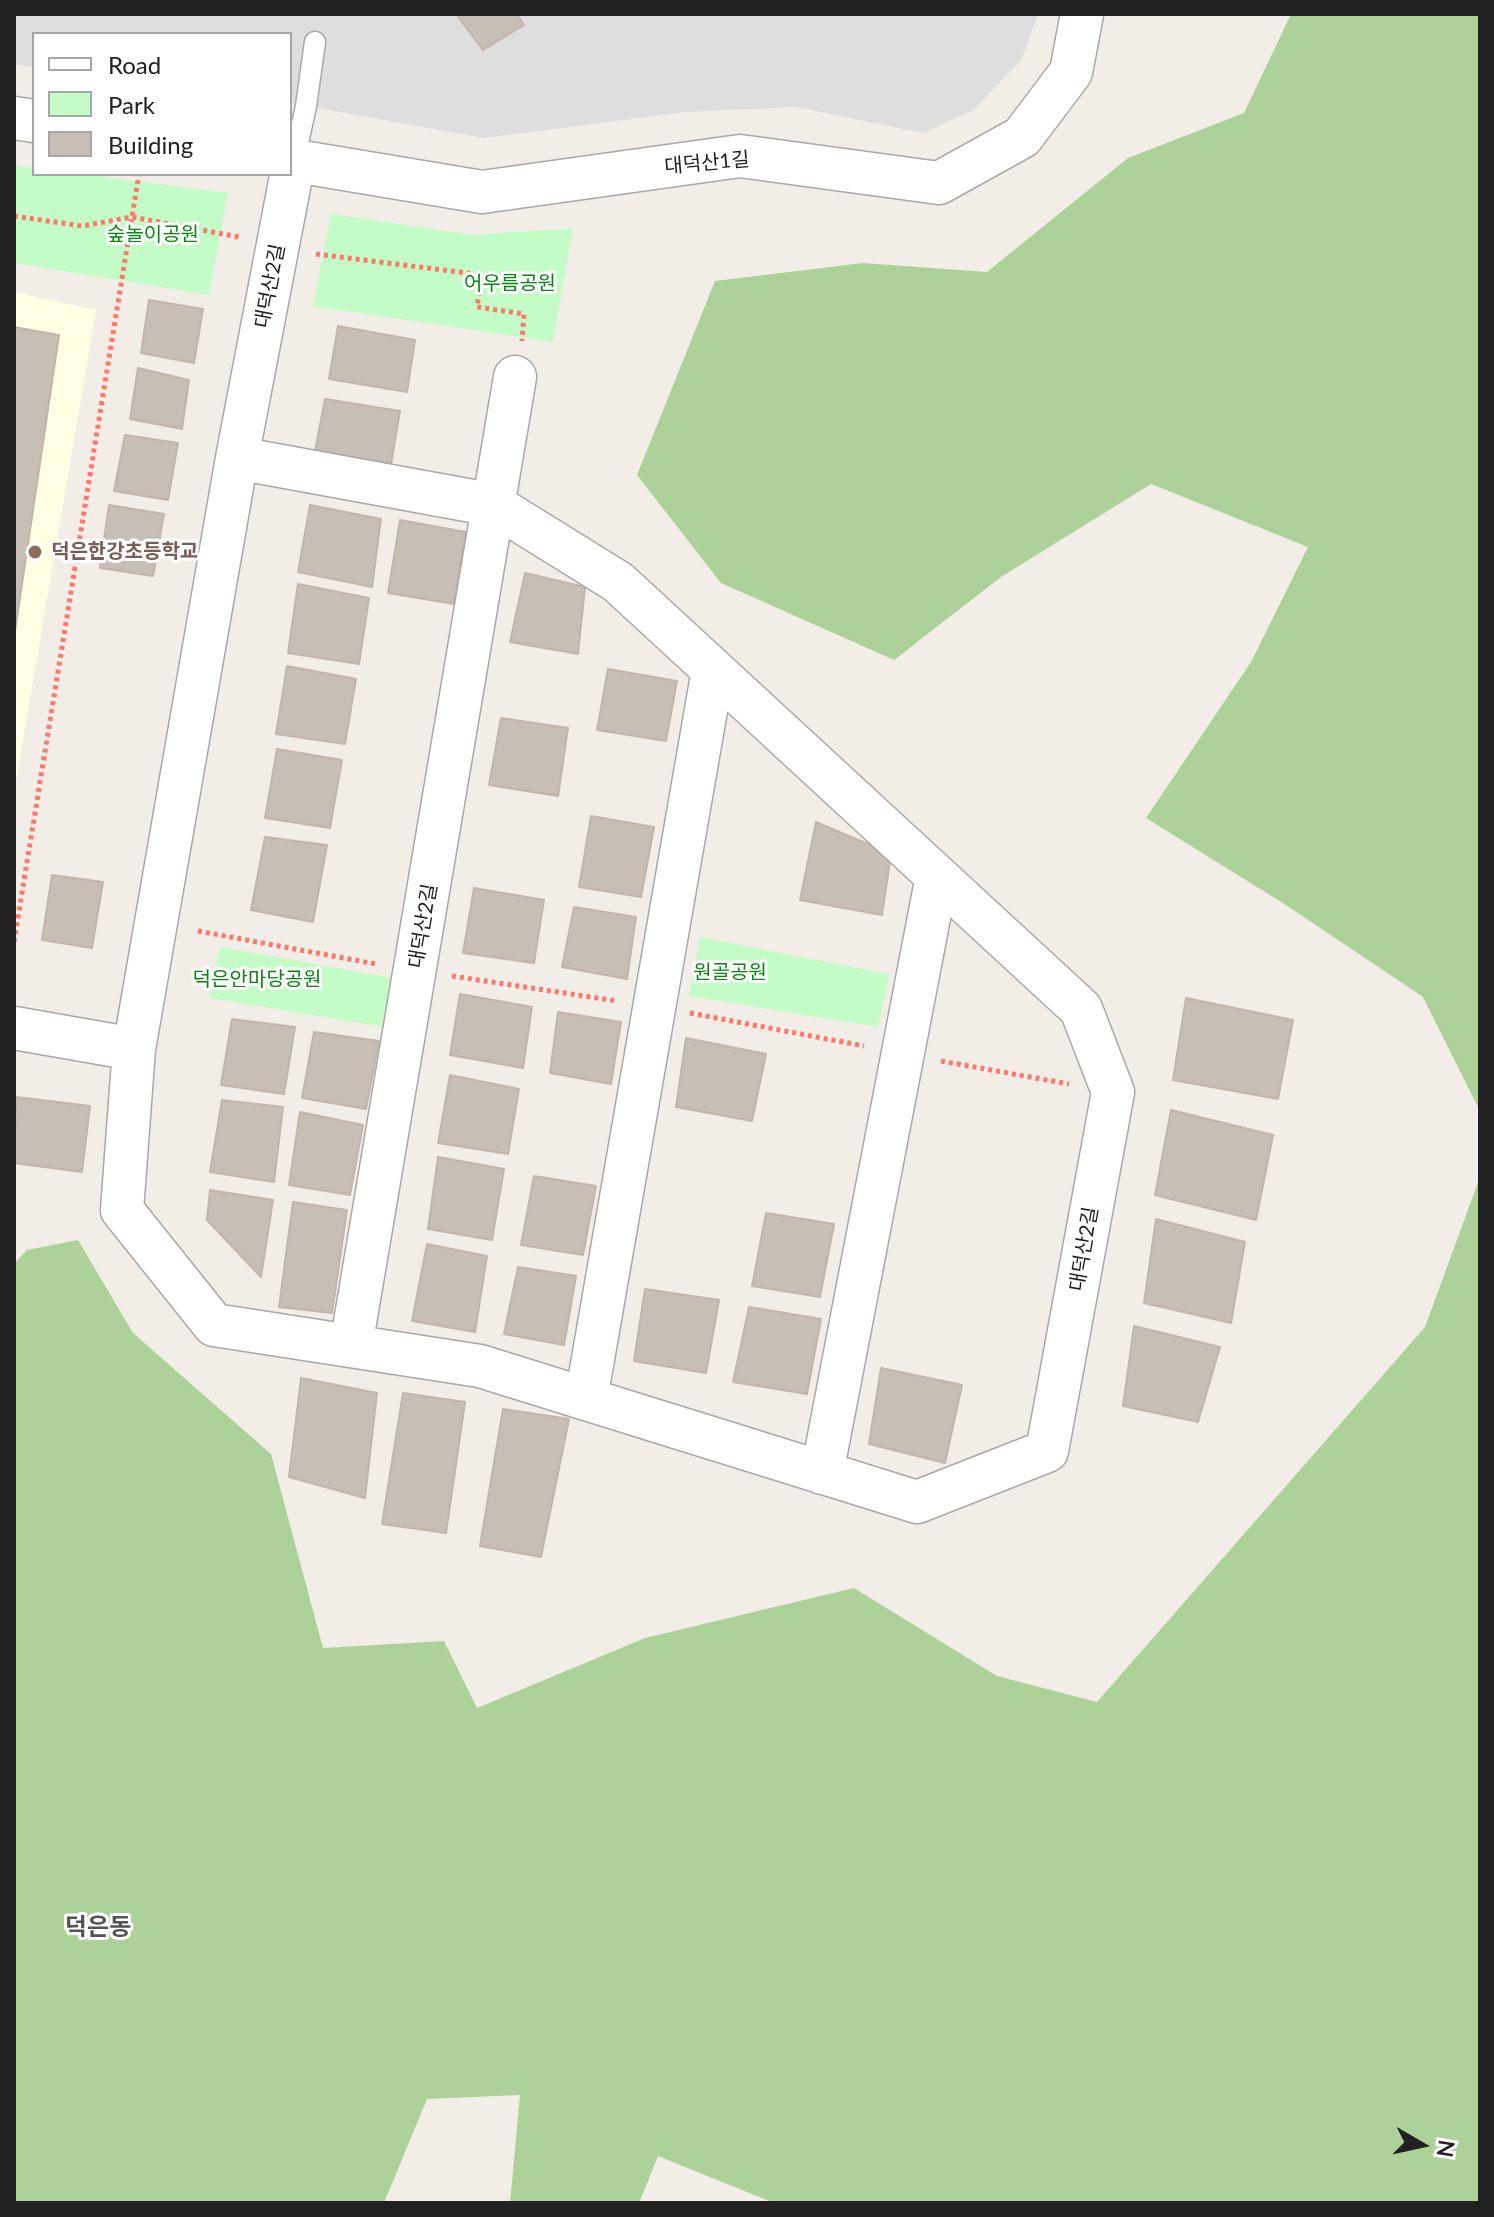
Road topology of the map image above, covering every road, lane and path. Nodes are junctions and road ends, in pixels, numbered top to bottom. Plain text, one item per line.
1 (1082, 14) edge
2 (315, 42) dead end
3 (292, 161) edge
4 (139, 176) edge
5 (289, 176) edge
6 (14, 216) edge
7 (132, 217) junction
8 (240, 237) dead end
9 (316, 254) dead end
10 (515, 377) joint
11 (237, 458) junction
12 (494, 505) junction
13 (713, 670) junction
14 (937, 876) junction
15 (14, 942) edge
16 (14, 1028) edge
17 (134, 1049) junction
18 (351, 1346) junction
19 (586, 1399) junction
20 (822, 1473) junction

1 - 3 street, 대덕산1길
2 - 3 lane
4 - 7 path
5 - 11 street, 대덕산2길
6 - 7 path
7 - 8 path
7 - 15 path
9 - 10 path
10 - 12 street
11 - 12 street, 대덕산2길
11 - 17 street, 대덕산2길
12 - 13 street, 대덕산2길
12 - 18 street, 대덕산2길
13 - 14 street, 대덕산2길
13 - 19 street
14 - 20 street
14 - 20 street, 대덕산2길
16 - 17 street
17 - 18 street, 대덕산2길
18 - 19 street, 대덕산2길
19 - 20 street, 대덕산2길

